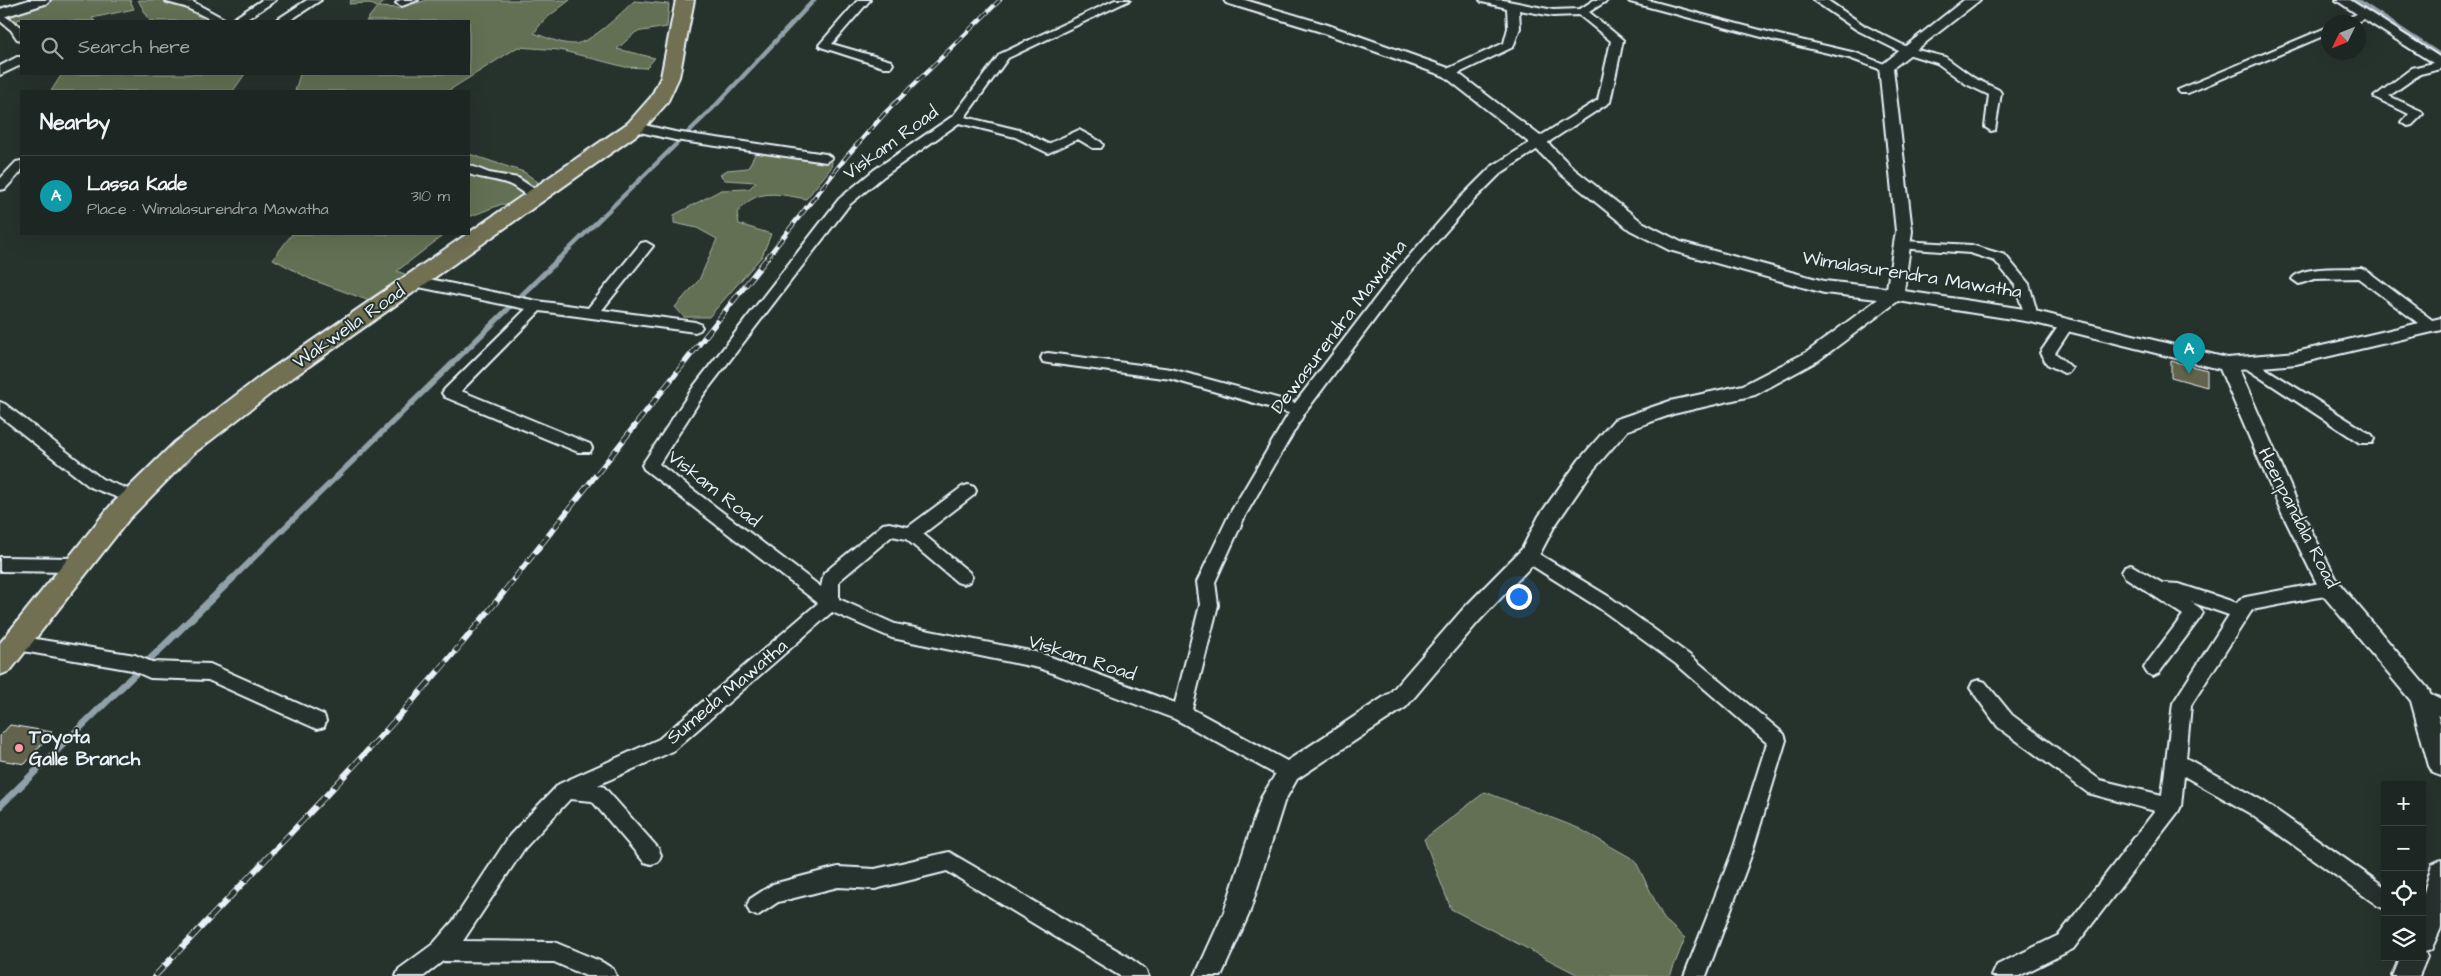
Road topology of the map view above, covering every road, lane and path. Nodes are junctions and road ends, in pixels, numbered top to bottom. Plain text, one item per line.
1 (171, 0) edge
2 (270, 0) edge
3 (315, 0) edge
4 (685, 0) edge
5 (864, 0) edge
6 (1124, 0) edge
7 (1232, 0) edge
8 (1486, 0) edge
9 (1602, 0) edge
10 (1634, 0) edge
11 (1819, 0) edge
12 (1973, 0) edge
13 (2342, 0) edge
14 (38, 1) edge
15 (1513, 5) junction
16 (1582, 12) junction
17 (0, 15) edge
18 (2365, 15) edge
19 (2366, 16) edge
20 (220, 20) edge
21 (238, 20) edge
22 (283, 20) edge
23 (2321, 33) edge
24 (20, 35) edge
25 (1906, 50) junction
26 (20, 61) edge
27 (887, 64) dead end
28 (2441, 64) edge
29 (1886, 67) junction
30 (0, 71) edge
31 (1449, 73) junction
32 (2184, 90) dead end
33 (957, 119) junction
34 (2408, 122) dead end
35 (635, 126) junction
36 (1991, 127) dead end
37 (1538, 142) junction
38 (1097, 145) dead end
39 (826, 158) dead end
40 (20, 166) edge
41 (470, 169) edge
42 (0, 186) edge
43 (538, 196) junction
44 (1903, 244) junction
45 (646, 246) dead end
46 (2299, 279) dead end
47 (414, 281) junction
48 (1895, 294) junction
49 (537, 306) junction
50 (592, 313) junction
51 (2031, 316) junction
52 (2067, 324) junction
53 (2436, 325) edge
54 (695, 327) dead end
55 (1048, 358) dead end
56 (2249, 363) junction
57 (2227, 364) junction
58 (2064, 368) dead end
59 (0, 408) edge
60 (1298, 410) junction
61 (2366, 439) dead end
62 (584, 448) dead end
63 (968, 491) dead end
64 (132, 497) junction
65 (911, 534) junction
66 (1529, 556) junction
67 (0, 564) edge
68 (75, 565) junction
69 (2130, 572) dead end
70 (963, 577) dead end
71 (2330, 588) junction
72 (2158, 590) junction
73 (830, 603) junction
74 (2241, 612) junction
75 (17, 643) junction
76 (0, 663) edge
77 (2153, 668) dead end
78 (1979, 688) dead end
79 (2421, 697) junction
80 (2441, 709) edge
81 (1182, 713) junction
82 (316, 721) dead end
83 (2176, 762) junction
84 (2441, 766) edge
85 (1289, 772) junction
86 (566, 790) junction
87 (2171, 806) junction
88 (651, 855) dead end
89 (2441, 872) edge
90 (2381, 896) edge
91 (757, 906) dead end
92 (2426, 925) edge
93 (440, 951) junction
94 (2412, 961) edge
95 (407, 976) edge
96 (605, 976) edge
97 (1137, 976) edge
98 (1208, 976) edge
99 (1695, 976) edge
100 (2003, 976) edge
101 (2405, 976) edge

1 - 20 street
2 - 21 street
3 - 22 street
4 - 35 main road, Wakwella Road
5 - 27 street
6 - 33 street, Viskam Road
7 - 31 street, Wimalasurendra Mawatha
8 - 15 street
9 - 16 street
10 - 29 street
11 - 25 street
12 - 25 street
13 - 18 street
14 - 17 street
15 - 16 street
15 - 31 street
16 - 37 street, Dewasurendra Mawatha
17 - 24 street
19 - 28 street
23 - 32 street
25 - 29 street
25 - 36 street
26 - 30 street
28 - 34 street
29 - 44 street
31 - 37 street, Wimalasurendra Mawatha
33 - 38 street
33 - 73 street, Viskam Road
35 - 39 street
35 - 43 main road, Wakwella Road
37 - 48 street, Wimalasurendra Mawatha
37 - 60 street, Dewasurendra Mawatha
40 - 42 street
41 - 43 street
43 - 47 main road, Wakwella Road
44 - 48 street
44 - 51 street
45 - 50 street
46 - 53 street
47 - 49 street
47 - 64 main road, Wakwella Road
48 - 51 street, Wimalasurendra Mawatha
48 - 66 street
49 - 50 street
49 - 62 street
50 - 54 street
51 - 52 street, Wimalasurendra Mawatha
52 - 57 street, Wimalasurendra Mawatha
52 - 58 street
53 - 56 street, Wimalasurendra Mawatha
55 - 60 street
56 - 57 street, Wimalasurendra Mawatha
56 - 61 street
57 - 71 street, Heenpandala Road
59 - 64 street
60 - 81 street, Dewasurendra Mawatha
63 - 65 street
64 - 68 main road, Wakwella Road
65 - 70 street
65 - 73 street
66 - 85 street
66 - 99 street
67 - 68 street
68 - 75 main road, Wakwella Road
69 - 72 street
71 - 74 street
71 - 79 street, Heenpandala Road
72 - 74 street
72 - 77 street
73 - 81 street, Viskam Road
73 - 86 street, Sumeda Mawatha
74 - 83 street
75 - 76 main road, Wakwella Road
75 - 82 street
78 - 87 street
79 - 80 street
79 - 84 street, Heenpandala Road
81 - 85 street, Viskam Road
83 - 87 street
83 - 90 street
85 - 98 street
86 - 88 street
86 - 93 street, Sumeda Mawatha
87 - 100 street
89 - 92 street
91 - 97 street
93 - 95 street, Sumeda Mawatha
93 - 96 street
94 - 101 street

